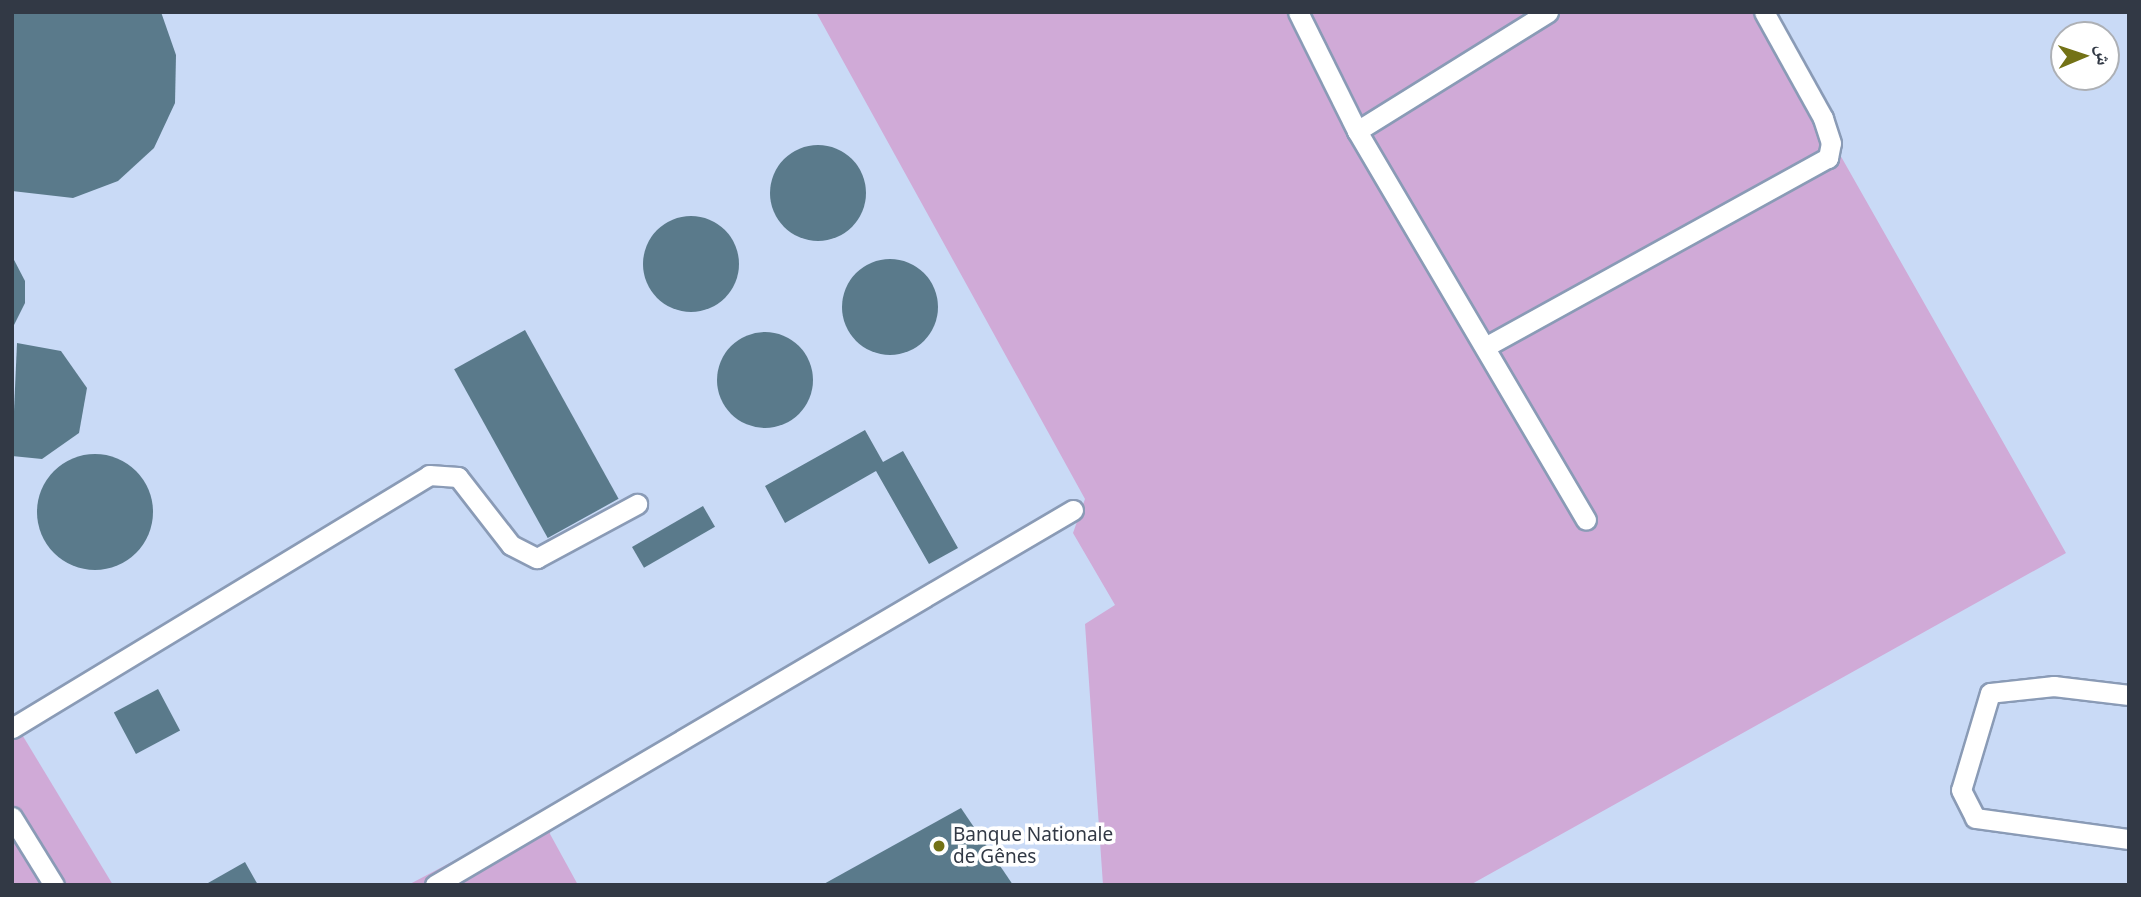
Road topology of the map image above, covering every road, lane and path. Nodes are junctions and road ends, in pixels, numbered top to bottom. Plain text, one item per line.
1 (1298, 12) edge
2 (1548, 12) edge
3 (1764, 12) edge
4 (1357, 131) junction
5 (1485, 348) junction
6 (637, 503) dead end
7 (1073, 510) dead end
8 (1586, 519) dead end
9 (2129, 695) edge
10 (12, 728) edge
11 (12, 817) edge
12 (2129, 839) edge
13 (54, 885) edge
14 (435, 885) edge

1 - 4 lane
2 - 4 lane
3 - 5 lane
4 - 5 lane
5 - 8 lane
6 - 10 lane
7 - 14 lane
9 - 12 lane
11 - 13 lane

